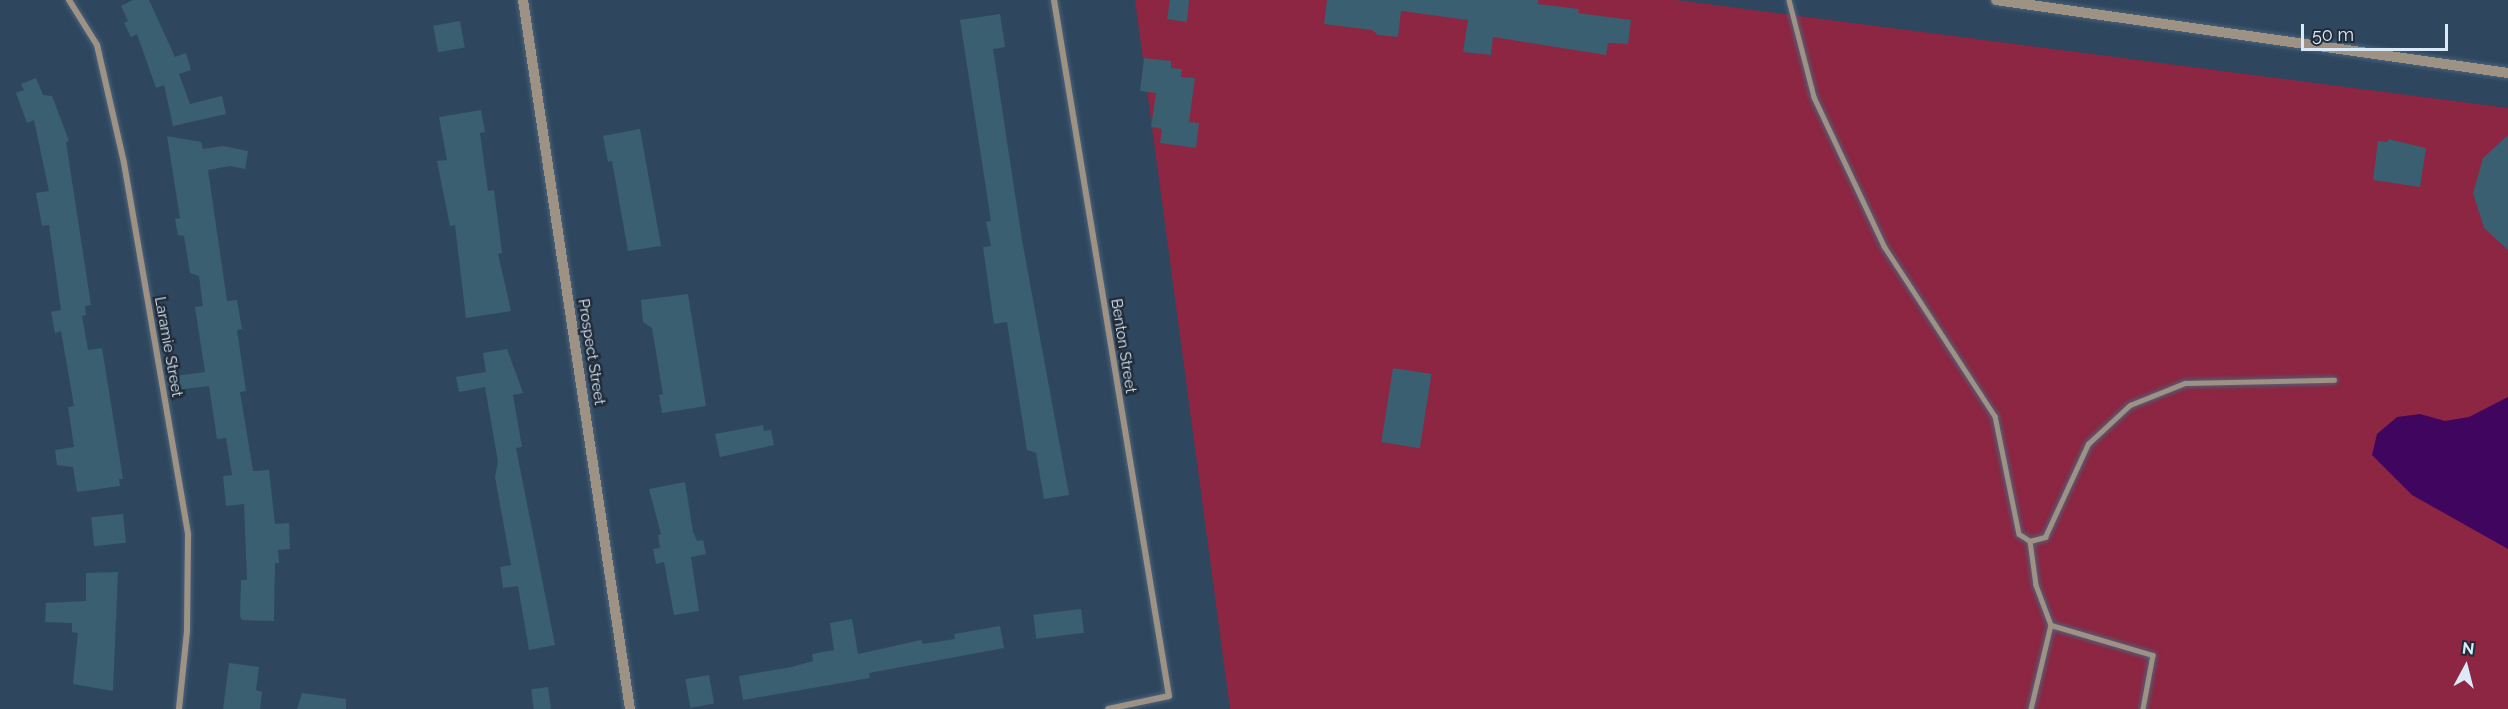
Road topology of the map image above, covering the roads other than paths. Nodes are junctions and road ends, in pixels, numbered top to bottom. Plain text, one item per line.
1 (69, 0) edge
2 (523, 0) edge
3 (1054, 0) edge
4 (1789, 0) edge
5 (1996, 0) edge
6 (2508, 73) edge
7 (2334, 380) dead end
8 (2030, 541) junction
9 (2051, 625) junction
10 (180, 709) edge
11 (630, 709) edge
12 (1108, 709) edge
13 (2031, 709) edge
14 (2144, 709) edge

1 - 10 street, Laramie Street
2 - 11 street, Prospect Street
3 - 12 street, Benton Street
4 - 8 lane
5 - 6 street
7 - 8 lane
8 - 9 lane
9 - 13 lane
9 - 14 lane

